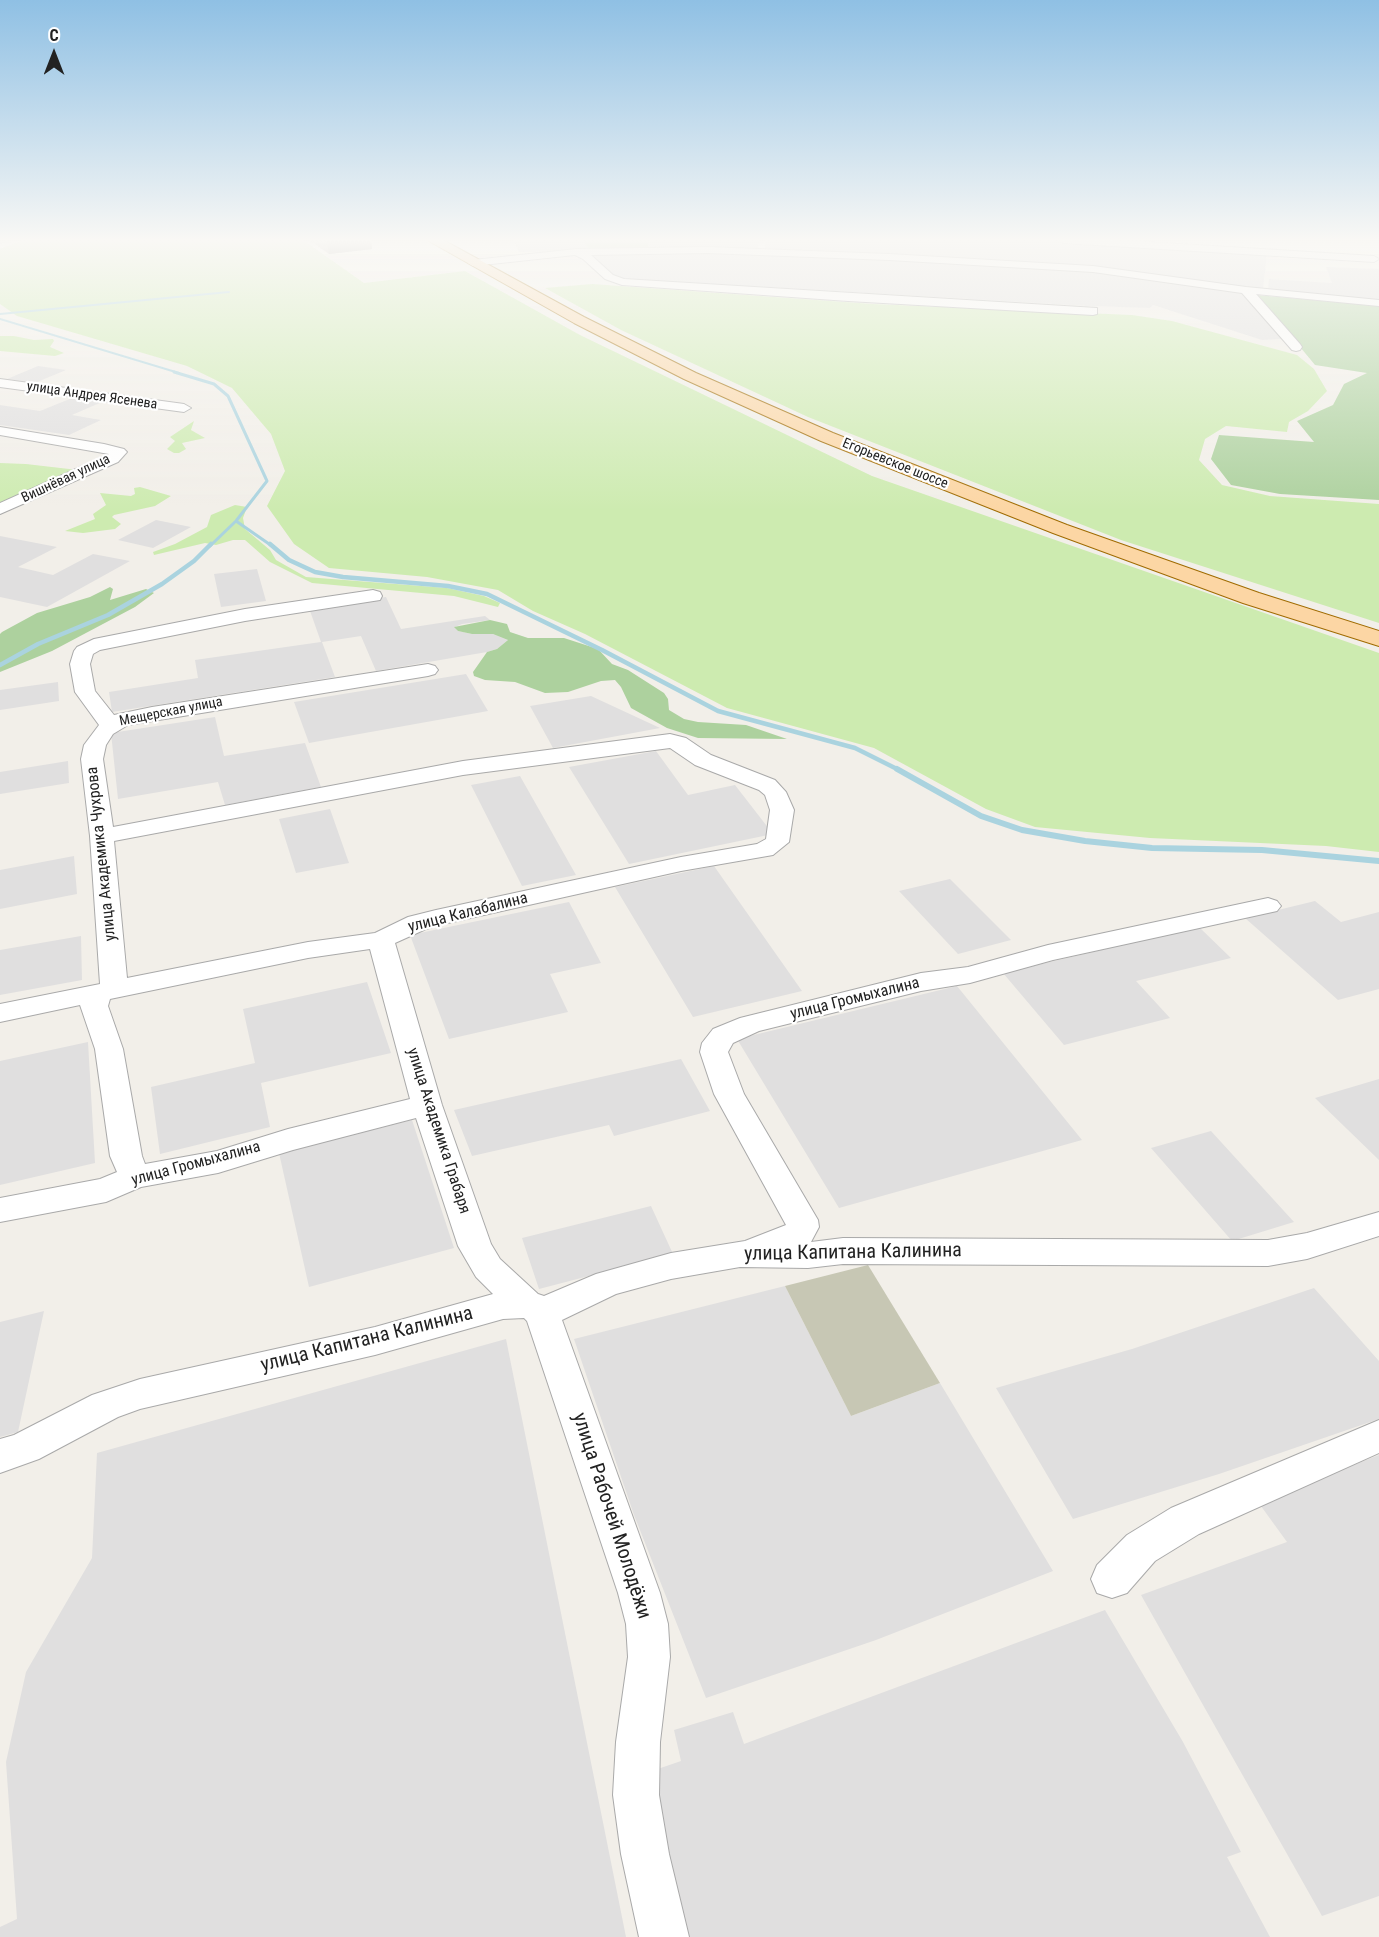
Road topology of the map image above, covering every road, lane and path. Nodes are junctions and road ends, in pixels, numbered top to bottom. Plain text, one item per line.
1 (602, 330) edge
2 (1283, 330) edge
3 (1296, 347) dead end
4 (0, 383) edge
5 (184, 408) dead end
6 (0, 431) edge
7 (0, 509) edge
8 (373, 596) dead end
9 (1379, 639) edge
10 (429, 670) dead end
11 (110, 725) junction
12 (102, 836) junction
13 (1268, 906) dead end
14 (381, 940) junction
15 (107, 991) junction
16 (0, 1012) edge
17 (427, 1105) junction
18 (135, 1177) junction
19 (0, 1210) edge
20 (1379, 1224) edge
21 (740, 1254) junction
22 (534, 1309) junction
23 (1379, 1436) edge
24 (0, 1456) edge
25 (1112, 1579) dead end
26 (664, 1937) edge

1 - 9 main road, Егорьевское шоссе
2 - 3 street
4 - 5 street, улица Андрея Ясенева
6 - 7 street, Вишнёвая улица
8 - 11 street, Мещерская улица
10 - 11 street, Мещерская улица
11 - 12 street, улица Академика Чухрова
12 - 14 street, улица Калабалина
12 - 15 street, улица Академика Чухрова
13 - 21 street, улица Громыхалина
14 - 15 street, улица Калабалина
14 - 17 street, улица Академика Грабаря
15 - 16 street, улица Калабалина
15 - 18 street, улица Академика Чухрова
17 - 18 street, улица Громыхалина
17 - 22 street, улица Академика Грабаря
18 - 19 street, улица Громыхалина
20 - 21 street, улица Капитана Калинина
21 - 22 street, улица Капитана Калинина
22 - 24 street, улица Капитана Калинина
22 - 26 street, улица Рабочей Молодёжи
23 - 25 street

